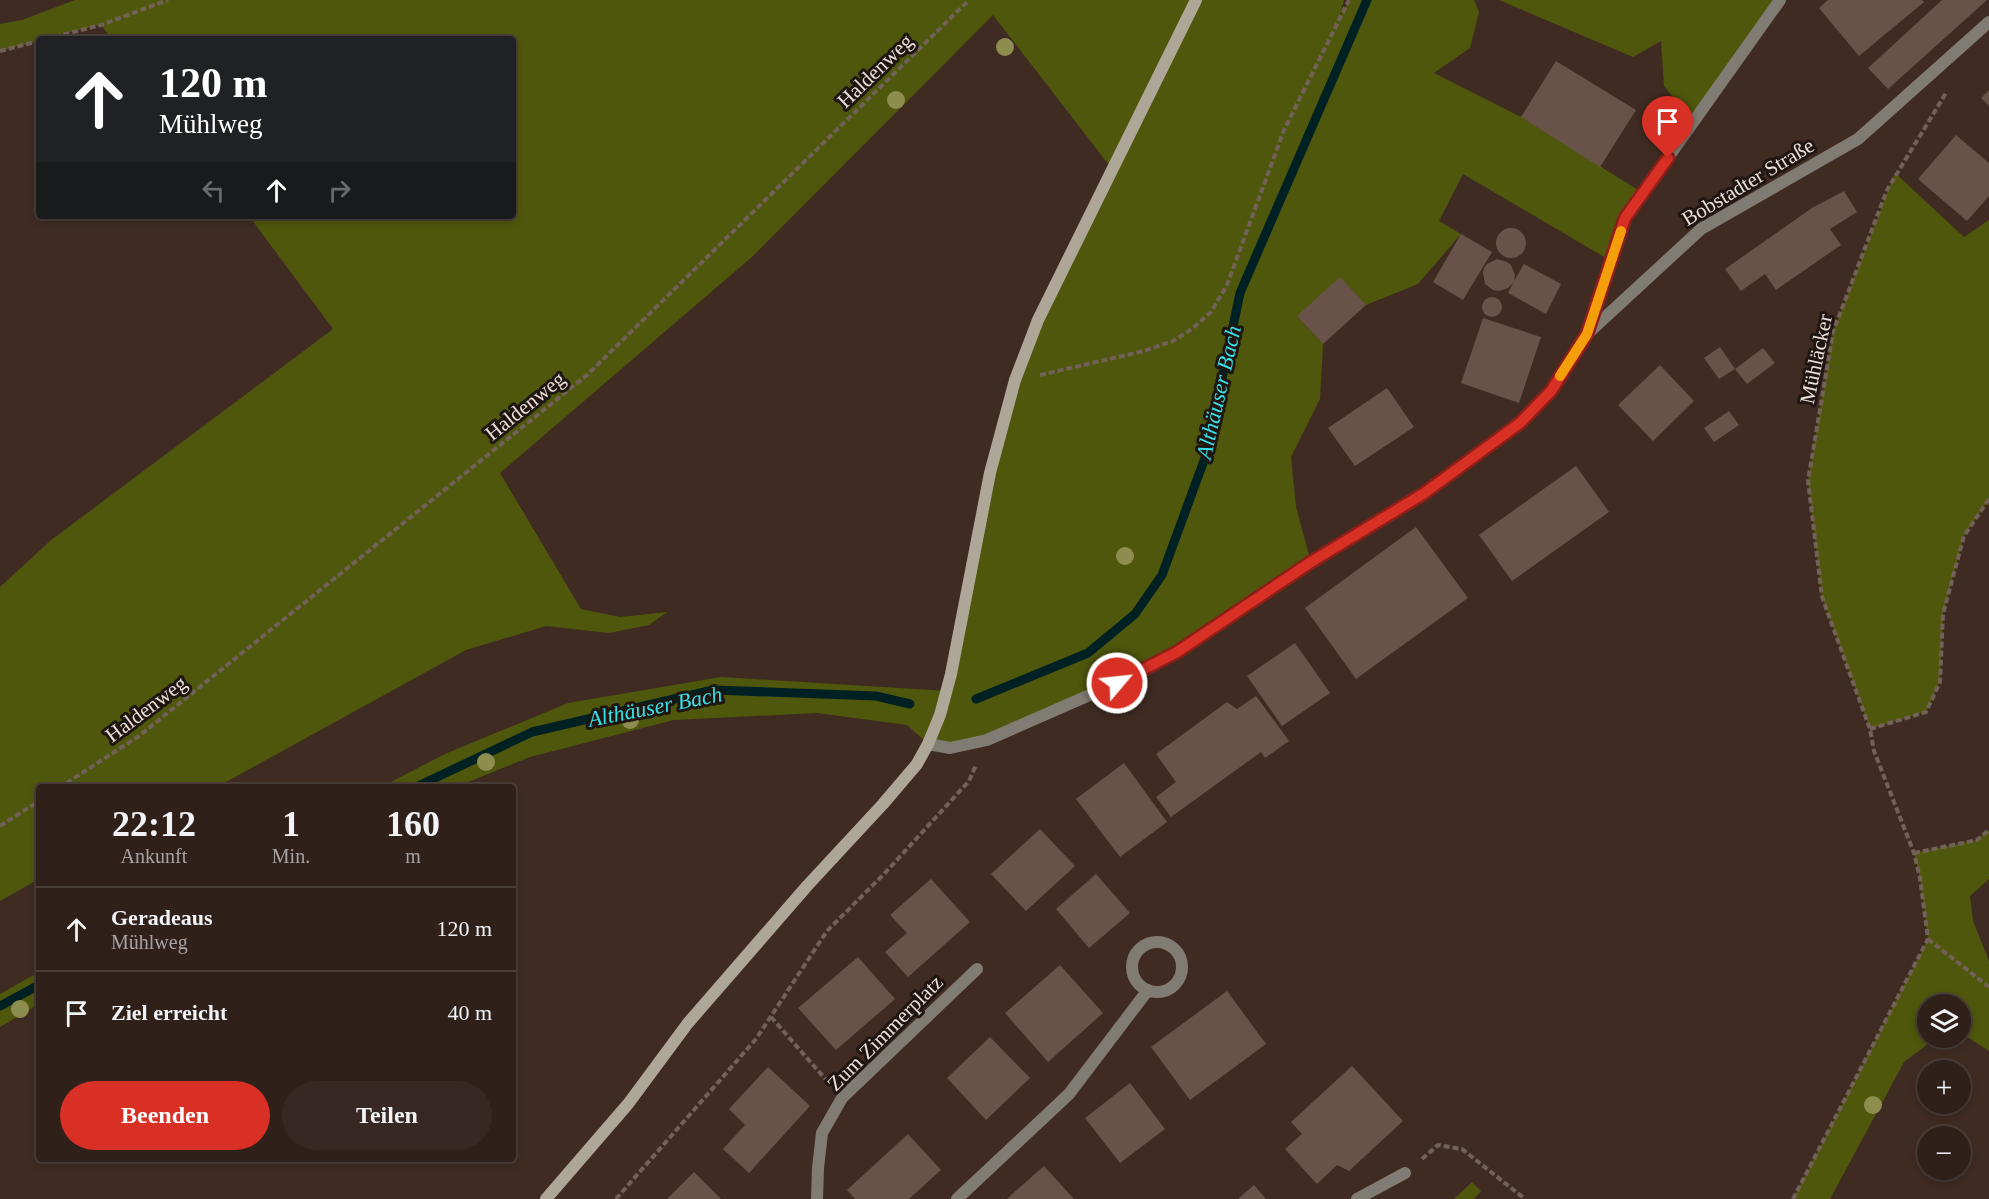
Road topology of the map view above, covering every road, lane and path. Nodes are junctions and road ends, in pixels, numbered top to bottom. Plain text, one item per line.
1 (168, 0) edge
2 (969, 0) edge
3 (1196, 0) edge
4 (1349, 0) edge
5 (1780, 0) edge
6 (1989, 22) edge
7 (58, 36) edge
8 (36, 42) edge
9 (0, 51) edge
10 (1946, 92) dead end
11 (1587, 334) junction
12 (1015, 380) junction
13 (1989, 498) edge
14 (1870, 729) junction
15 (987, 740) junction
16 (928, 744) junction
17 (65, 784) edge
18 (36, 803) edge
19 (0, 826) edge
20 (1989, 830) edge
21 (1914, 853) junction
22 (1928, 939) junction
23 (978, 969) dead end
24 (1989, 987) edge
25 (1148, 990) junction
26 (771, 1017) junction
27 (842, 1098) junction
28 (1405, 1173) joint
29 (546, 1199) edge
30 (616, 1199) edge
31 (817, 1199) edge
32 (957, 1199) edge
33 (1357, 1199) edge
34 (1525, 1199) edge
35 (1792, 1199) edge

1 - 7 path
2 - 17 path, Haldenweg
3 - 12 street
4 - 12 path
5 - 11 street
6 - 11 street, Bobstadter Straße
8 - 9 path
10 - 14 path, Mühläcker
11 - 15 street, Bobstadter Straße
12 - 16 street
13 - 14 path
14 - 21 path, Mühläcker
15 - 16 street, Bobstadter Straße
15 - 26 path
16 - 29 street
18 - 19 path
20 - 21 path
21 - 22 path, Mühläcker
22 - 24 path
22 - 35 path
23 - 27 street, Zum Zimmerplatz
25 - 25 street
25 - 32 street
26 - 27 path
26 - 30 path
27 - 31 street, Zum Zimmerplatz
28 - 33 street
28 - 34 path

